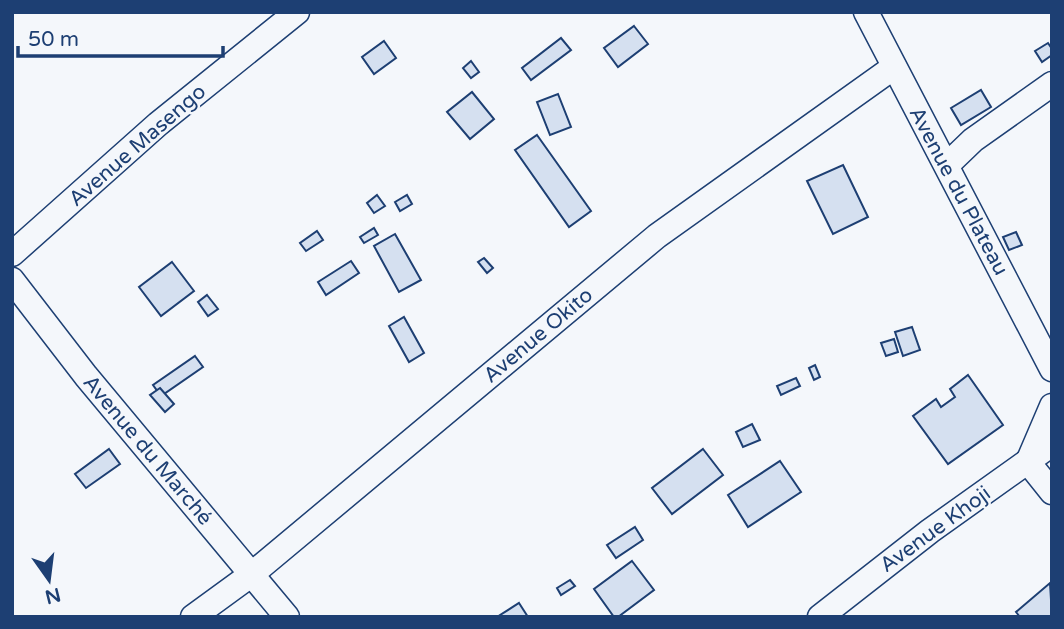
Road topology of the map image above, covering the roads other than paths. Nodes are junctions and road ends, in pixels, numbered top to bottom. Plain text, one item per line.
1 (297, 12) edge
2 (866, 12) edge
3 (894, 67) junction
4 (1052, 84) edge
5 (947, 165) junction
6 (12, 254) edge
7 (12, 280) edge
8 (1052, 369) edge
9 (1052, 406) edge
10 (1052, 444) edge
11 (1028, 462) junction
12 (1052, 492) edge
13 (252, 574) junction
14 (193, 617) edge
15 (287, 617) edge
16 (820, 617) edge

1 - 6 street, Avenue Masengo
2 - 3 street, Avenue du Plateau
3 - 5 street, Avenue du Plateau
3 - 13 street, Avenue Okito
4 - 5 street
5 - 8 street, Avenue du Plateau
7 - 13 street, Avenue du Marché
9 - 11 street
10 - 11 street, Avenue Khoji
11 - 12 street
11 - 16 street, Avenue Khoji
13 - 14 street, Avenue Okito
13 - 15 street, Avenue du Marché

